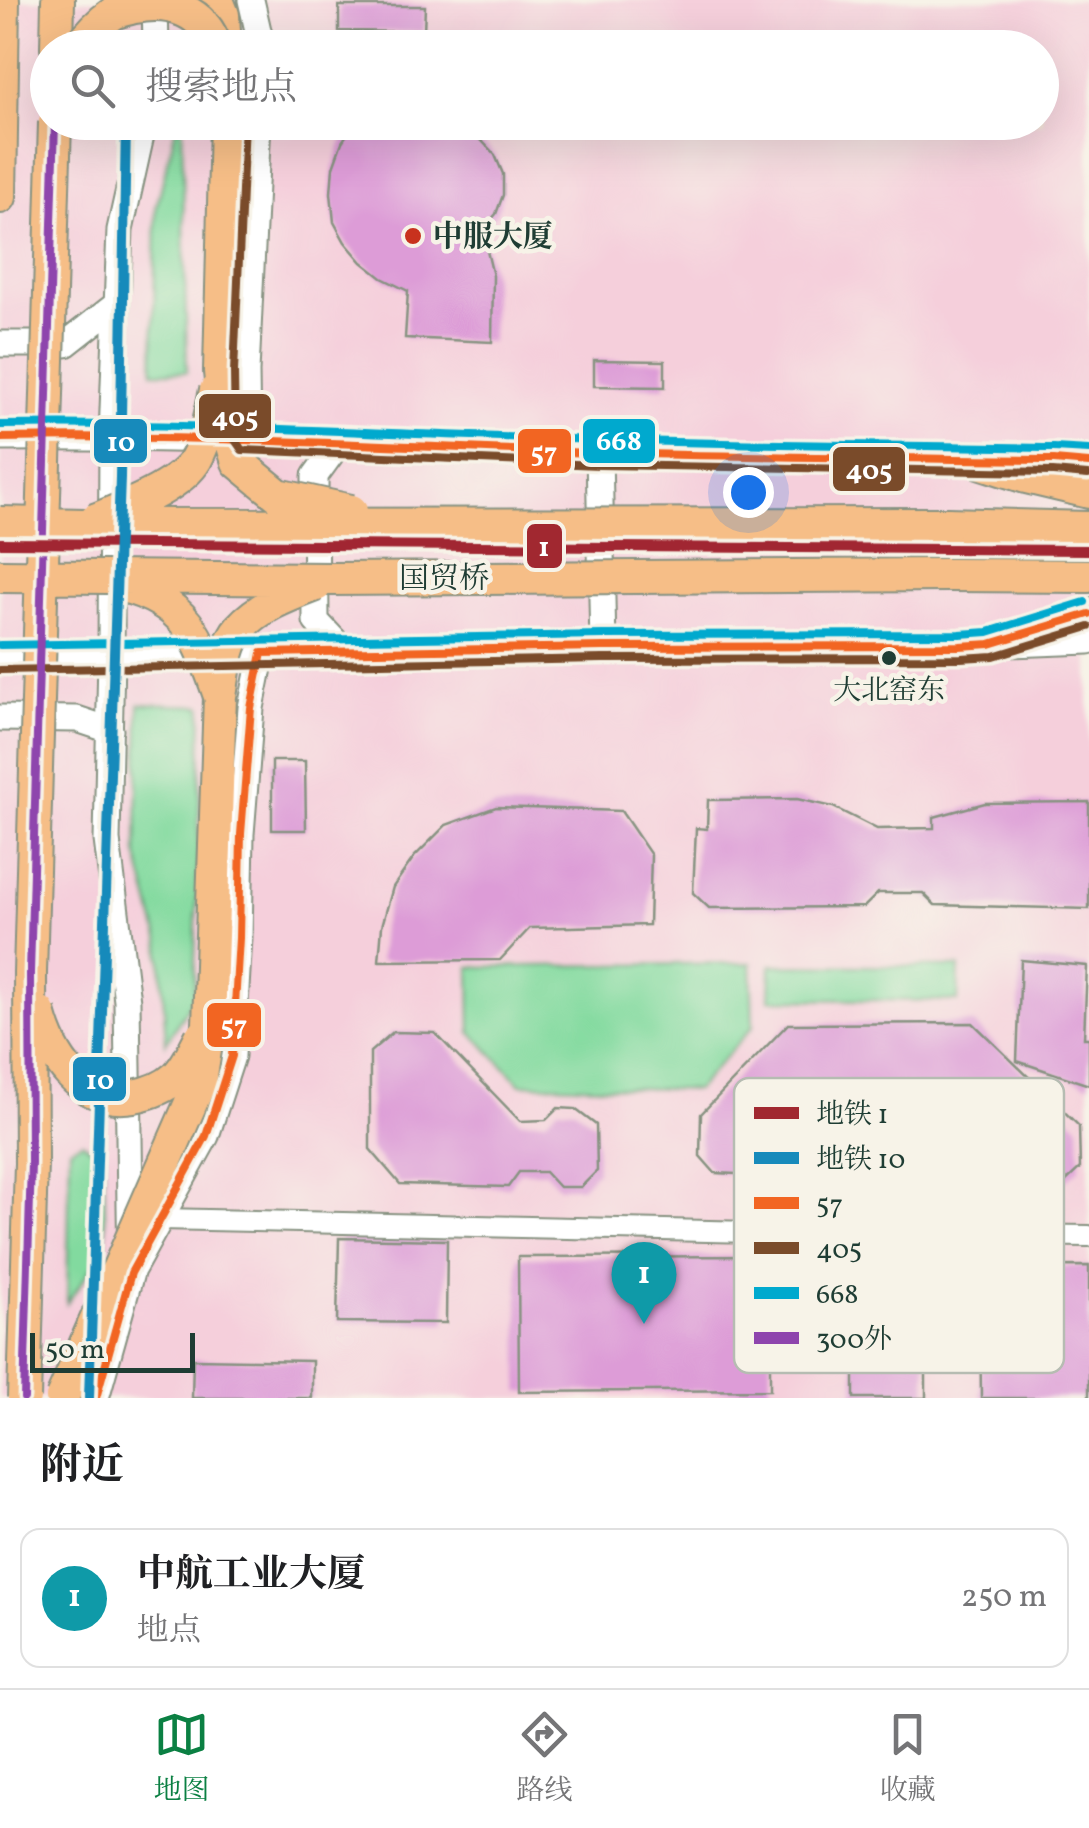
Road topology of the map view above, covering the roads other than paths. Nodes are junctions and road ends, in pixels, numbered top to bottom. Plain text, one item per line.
1 (2, 0) edge
2 (58, 0) edge
3 (155, 0) edge
4 (217, 0) edge
5 (250, 0) edge
6 (57, 30) edge
7 (93, 30) edge
8 (156, 30) edge
9 (207, 30) edge
10 (224, 30) edge
11 (258, 30) edge
12 (56, 140) edge
13 (140, 140) edge
14 (226, 140) edge
15 (257, 140) edge
16 (0, 152) edge
17 (0, 196) edge
18 (117, 304) junction
19 (0, 344) edge
20 (220, 371) junction
21 (112, 436) junction
22 (0, 438) edge
23 (247, 439) junction
24 (339, 443) junction
25 (599, 454) junction
26 (970, 458) joint
27 (1087, 469) edge
28 (0, 524) edge
29 (413, 524) junction
30 (84, 525) junction
31 (1089, 528) edge
32 (0, 576) edge
33 (84, 576) junction
34 (1089, 576) edge
35 (332, 579) junction
36 (1089, 614) edge
37 (1089, 641) edge
38 (990, 644) junction
39 (603, 647) junction
40 (344, 652) junction
41 (262, 653) junction
42 (111, 657) junction
43 (0, 658) edge
44 (220, 696) junction
45 (0, 718) edge
46 (110, 730) junction
47 (30, 973) junction
48 (209, 1025) junction
49 (160, 1219) junction
50 (734, 1232) edge
51 (1064, 1236) edge
52 (1089, 1236) edge
53 (130, 1272) junction
54 (24, 1398) edge
55 (62, 1398) edge
56 (96, 1398) edge

1 - 16 highway
2 - 6 highway
3 - 8 street
4 - 10 highway
5 - 11 street
7 - 9 highway, bridge
12 - 47 highway, bridge
13 - 18 street
14 - 20 highway
15 - 23 street
16 - 17 highway
18 - 19 street
18 - 21 street
20 - 29 highway, bridge
20 - 30 highway, bridge
21 - 22 street
21 - 23 street
21 - 42 street
23 - 24 street
24 - 25 street
24 - 40 street
25 - 26 street
25 - 39 street
26 - 27 highway
28 - 30 highway, 国贸桥, bridge
29 - 30 highway, 国贸桥, bridge
29 - 31 highway, 国贸桥, bridge
32 - 33 highway, 国贸桥, bridge
33 - 35 highway, 国贸桥, bridge
33 - 44 highway, bridge
34 - 35 highway, 国贸桥, bridge
35 - 44 highway, bridge
36 - 38 highway
37 - 38 street
38 - 39 street
39 - 40 street
40 - 41 street
41 - 42 street
41 - 49 street
42 - 43 street
42 - 46 street
44 - 48 highway
45 - 46 street
46 - 53 street
47 - 48 highway, bridge
47 - 54 highway, bridge
48 - 55 highway, bridge
49 - 50 street
49 - 53 street
51 - 52 street
53 - 56 street

